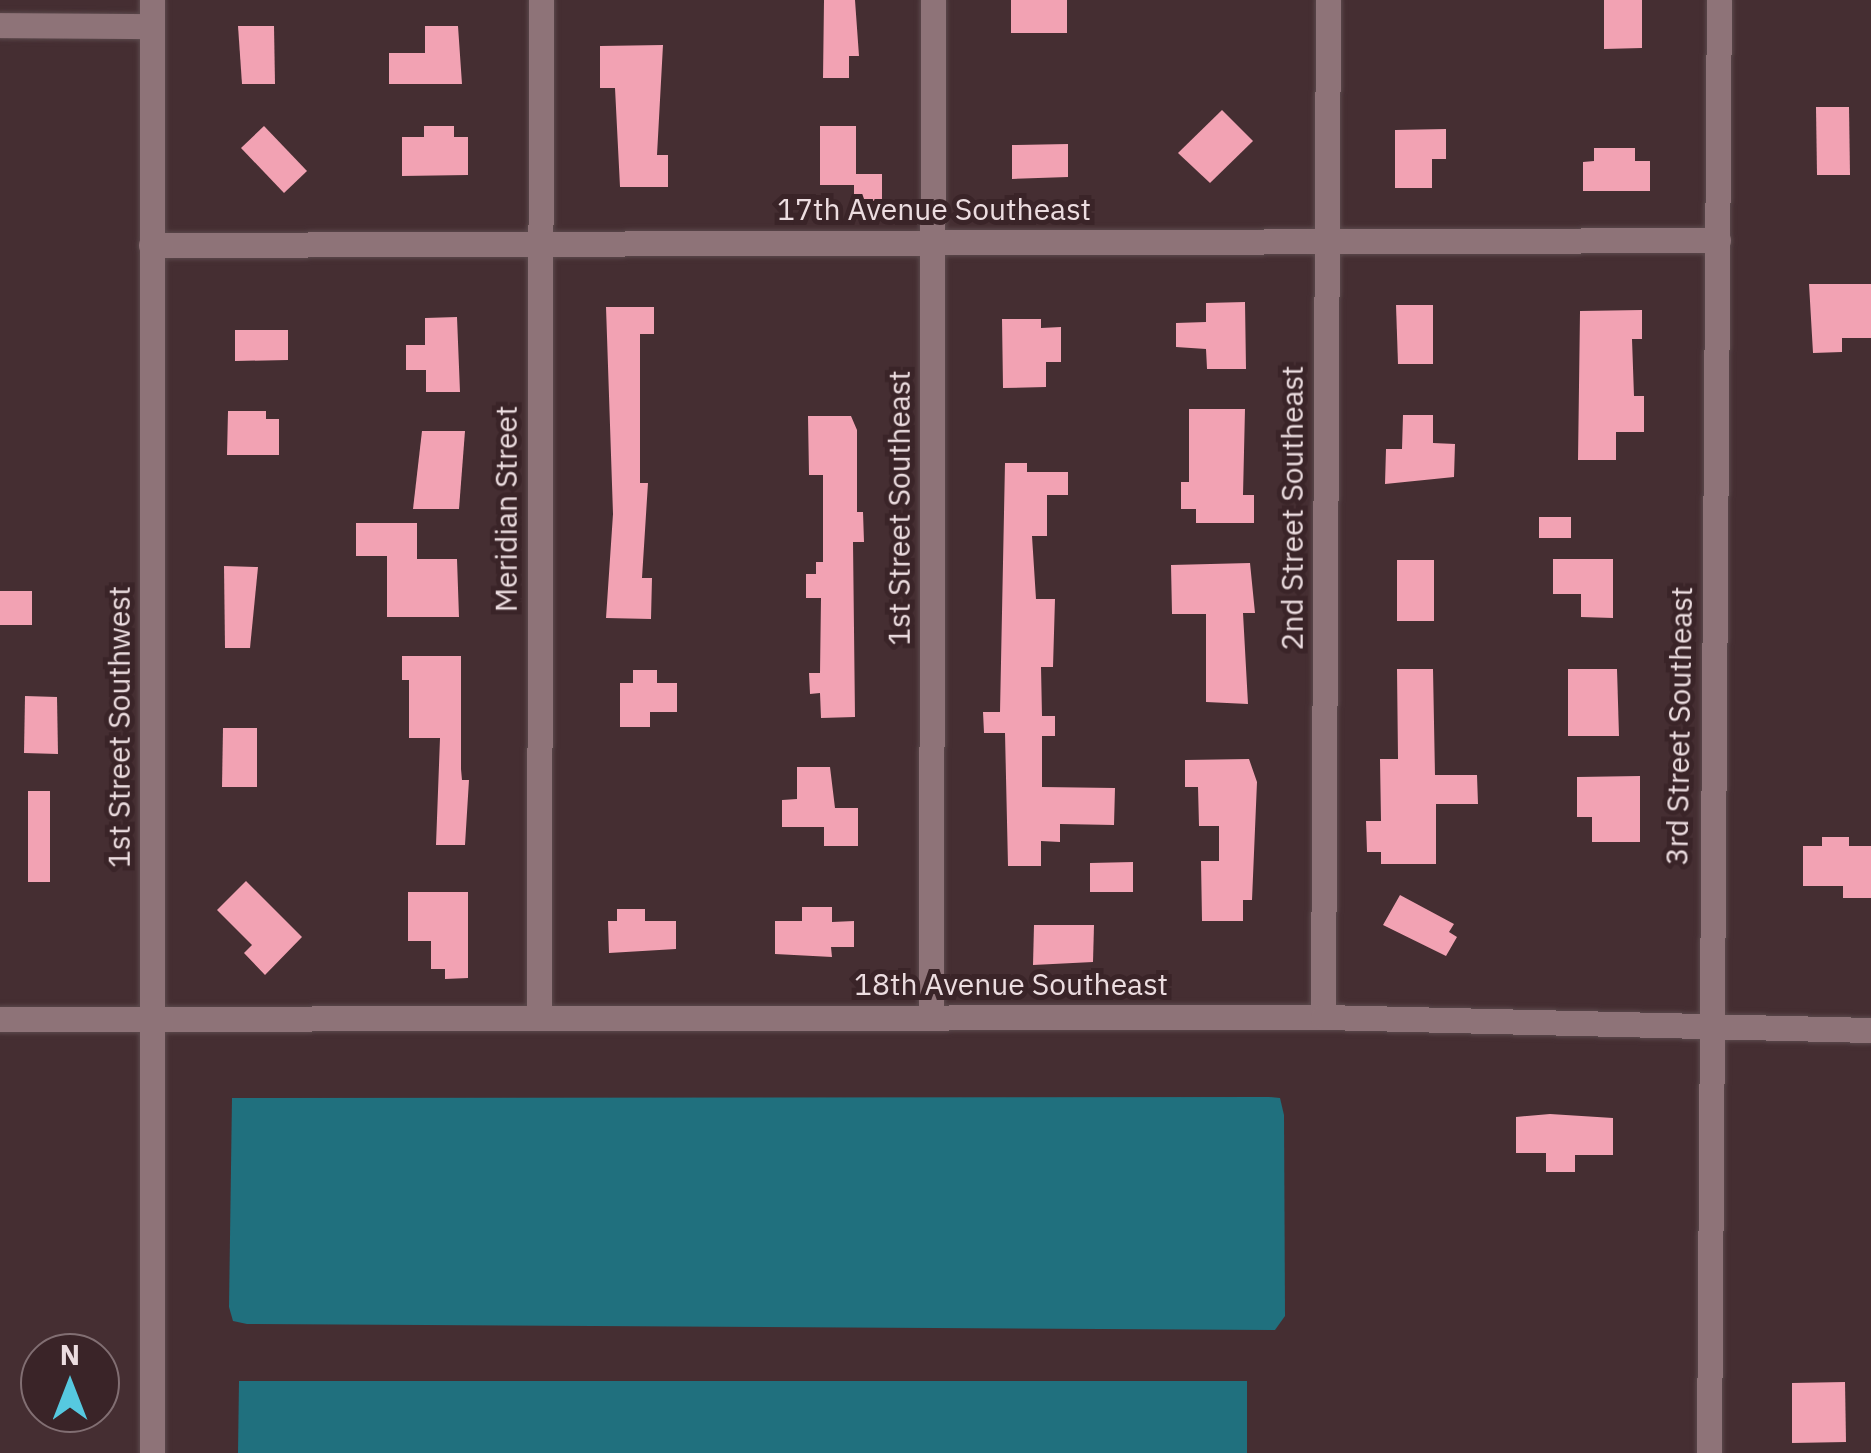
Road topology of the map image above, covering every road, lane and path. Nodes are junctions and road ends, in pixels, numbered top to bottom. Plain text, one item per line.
1 (541, 0) edge
2 (933, 0) edge
3 (1328, 0) edge
4 (1720, 0) edge
5 (152, 13) edge
6 (0, 25) edge
7 (1326, 240) junction
8 (1718, 240) junction
9 (931, 241) junction
10 (538, 243) junction
11 (151, 245) junction
12 (1323, 1016) junction
13 (931, 1017) junction
14 (539, 1018) junction
15 (0, 1019) edge
16 (152, 1019) junction
17 (1708, 1028) junction
18 (1871, 1030) edge
19 (152, 1453) edge
20 (1709, 1453) edge

1 - 10 street, Meridian Street
2 - 9 street, 1st Street Southeast
3 - 7 street, 2nd Street Southeast
4 - 8 street, 3rd Street Southeast
5 - 6 street
5 - 11 street, 1st Street Southwest
7 - 8 street, 17th Avenue Southeast
7 - 9 street, 17th Avenue Southeast
7 - 12 street, 2nd Street Southeast
8 - 17 street, 3rd Street Southeast
9 - 10 street, 17th Avenue Southeast
9 - 13 street, 1st Street Southeast
10 - 11 street, 17th Avenue Southeast
10 - 14 street, Meridian Street
11 - 16 street, 1st Street Southwest
12 - 13 street, 18th Avenue Southeast
12 - 17 street, 18th Avenue Southeast
13 - 14 street, 18th Avenue Southeast
14 - 16 street, 18th Avenue Southeast
15 - 16 street, 18th Avenue Southeast
16 - 19 street, 1st Street Southwest
17 - 18 street, 18th Avenue Southeast
17 - 20 street, 3rd Street Southeast

